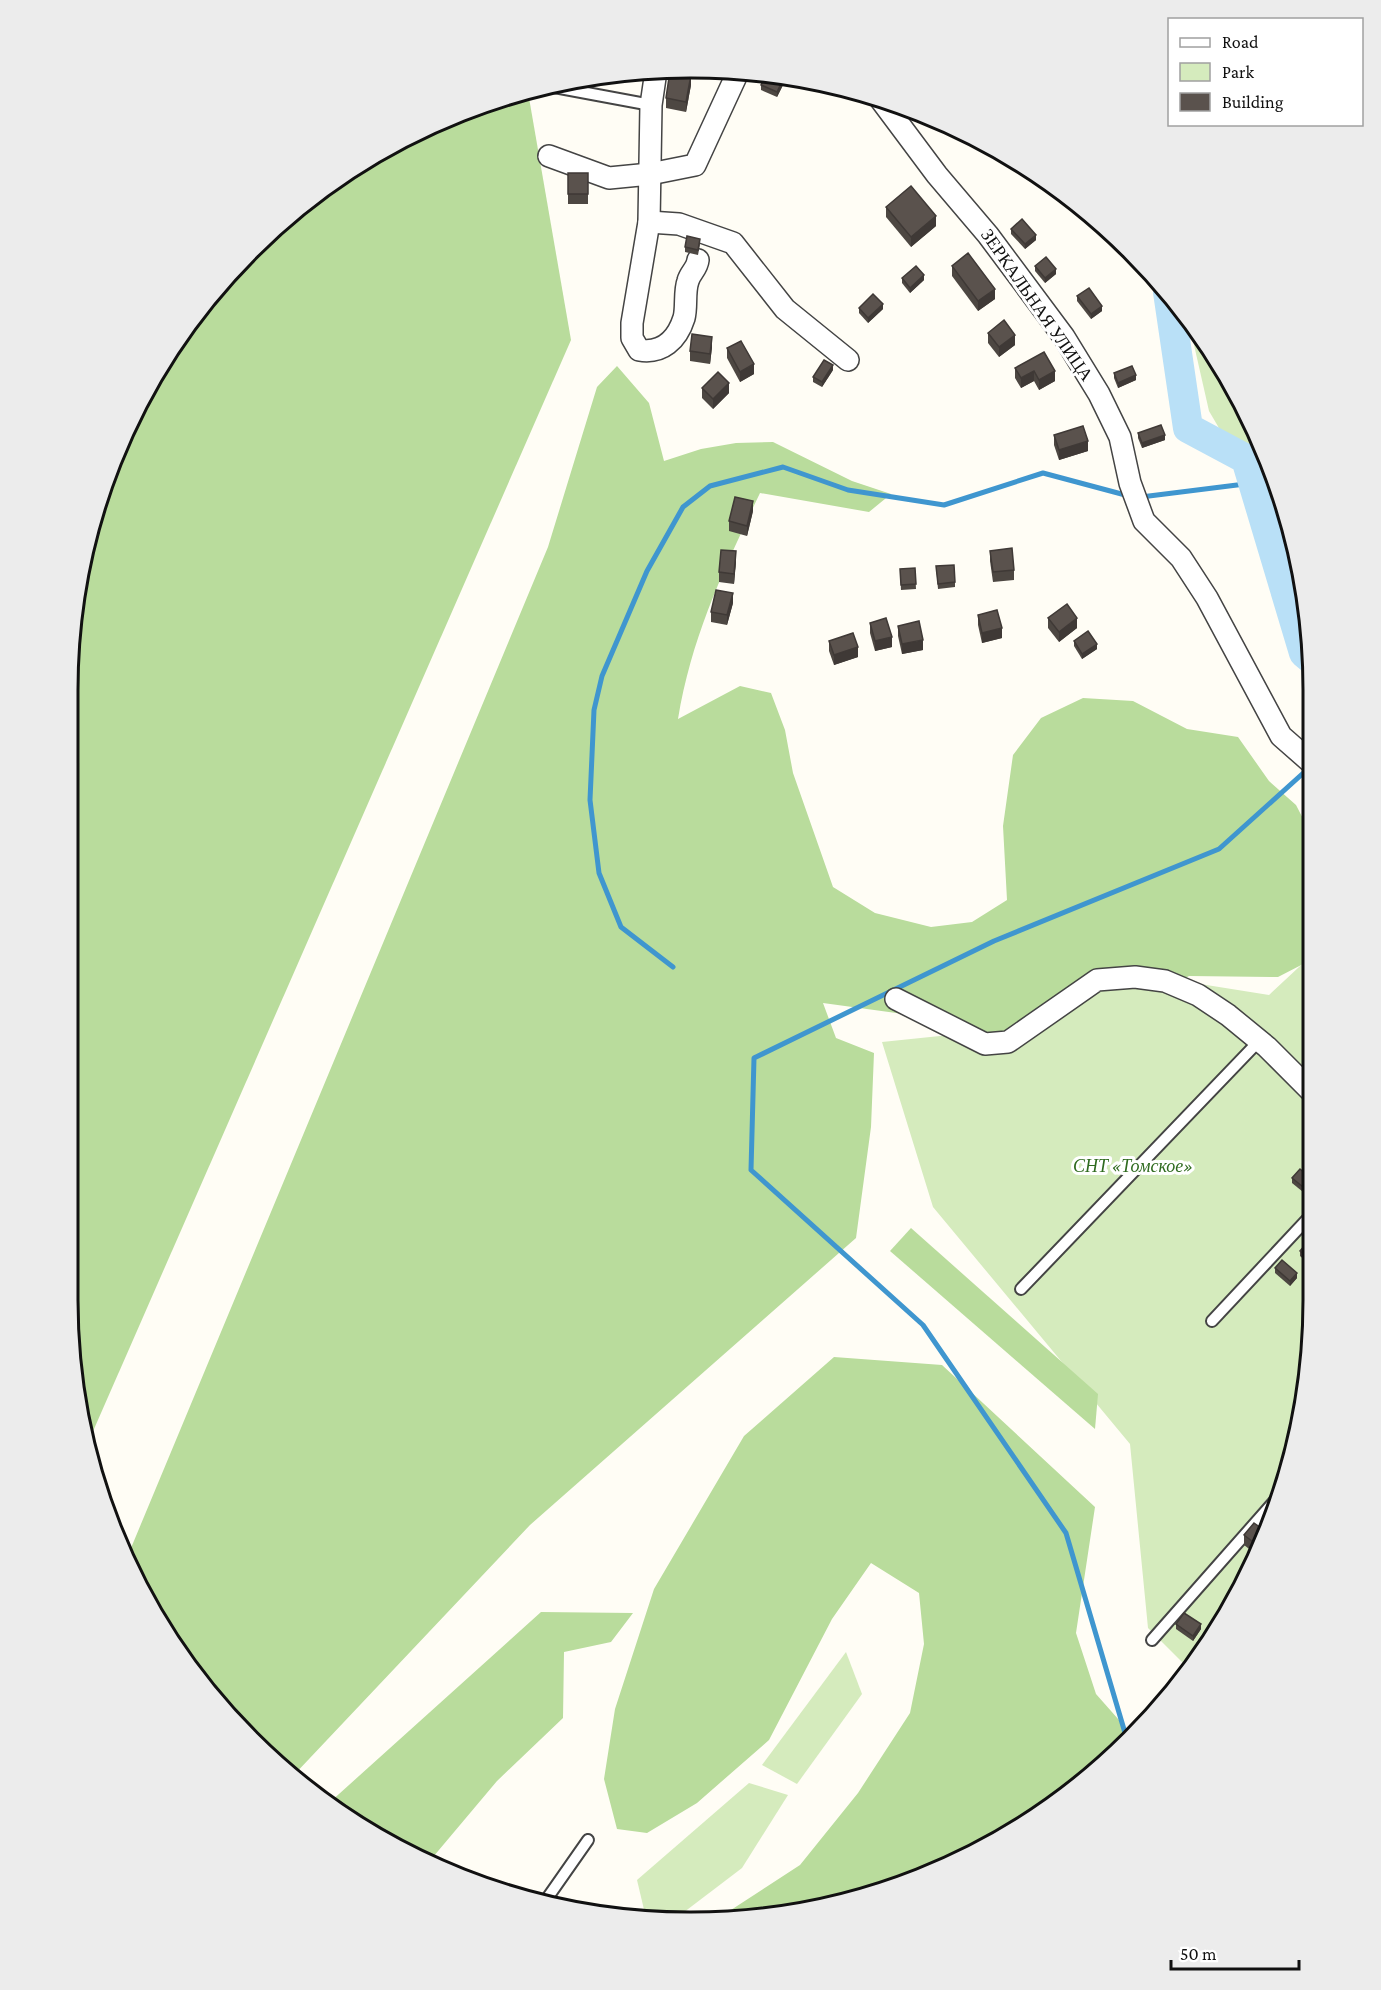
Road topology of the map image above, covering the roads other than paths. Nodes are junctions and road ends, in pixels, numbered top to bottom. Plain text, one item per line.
1 (655, 79) edge
2 (735, 79) edge
3 (571, 90) edge
4 (651, 105) junction
5 (890, 112) edge
6 (549, 156) dead end
7 (650, 174) junction
8 (649, 222) junction
9 (698, 260) dead end
10 (848, 360) dead end
11 (1303, 755) edge
12 (896, 999) dead end
13 (1259, 1041) junction
14 (1303, 1083) edge
15 (1303, 1224) edge
16 (1021, 1289) dead end
17 (1212, 1321) dead end
18 (1264, 1514) edge
19 (1152, 1640) dead end
20 (588, 1840) dead end
21 (549, 1895) edge

1 - 4 street
2 - 7 street
3 - 4 lane
4 - 7 street
5 - 11 street, ЗЕРКАЛЬНАЯ УЛИЦА
6 - 7 street
7 - 8 street
8 - 9 street
8 - 10 street
12 - 13 street
13 - 14 street
13 - 16 lane
15 - 17 lane
18 - 19 lane
20 - 21 lane

